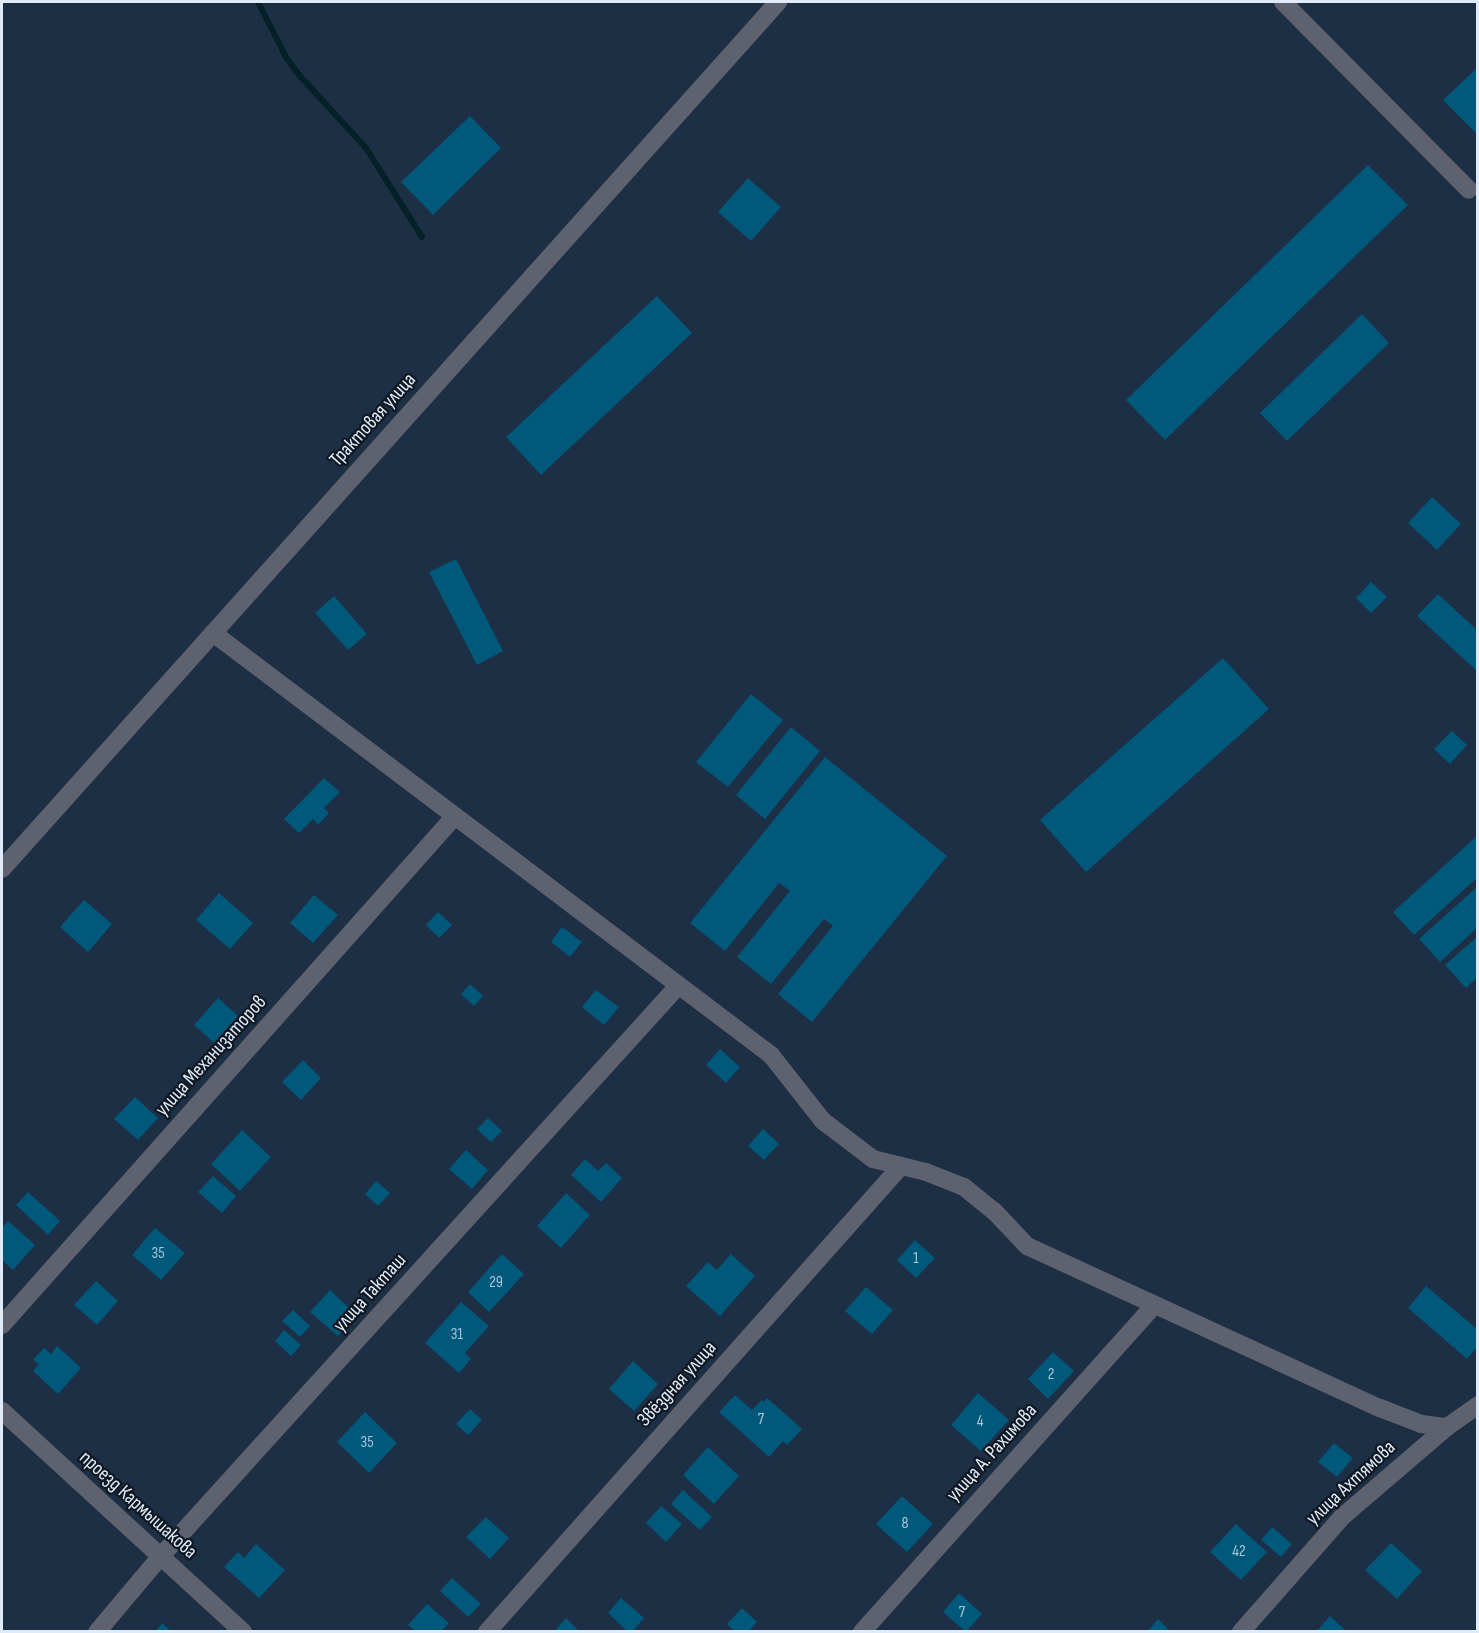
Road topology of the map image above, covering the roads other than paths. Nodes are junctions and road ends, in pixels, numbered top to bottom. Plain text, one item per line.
1 (778, 2) edge
2 (1283, 2) edge
3 (1469, 190) dead end
4 (213, 633) junction
5 (455, 816) junction
6 (2, 869) edge
7 (678, 986) junction
8 (901, 1166) junction
9 (1154, 1305) junction
10 (2, 1325) edge
11 (1478, 1405) edge
12 (2, 1412) edge
13 (1447, 1427) junction
14 (161, 1556) junction
15 (97, 1632) edge
16 (243, 1632) edge
17 (487, 1632) edge
18 (862, 1632) edge
19 (1241, 1632) edge

1 - 4 street, Трактовая улица
2 - 3 street
4 - 5 street
4 - 6 street, Трактовая улица
5 - 7 street
5 - 10 street, улица Механизаторов
7 - 8 street
7 - 14 street, улица Такташ
8 - 9 street
8 - 17 street, Звёздная улица
9 - 13 street
9 - 18 street, улица А. Рахимова
11 - 13 street, улица Ахтямова
12 - 14 street, проезд Кармышакова
13 - 19 street, улица Ахтямова
14 - 15 street, улица Такташ
14 - 16 street, проезд Кармышакова

